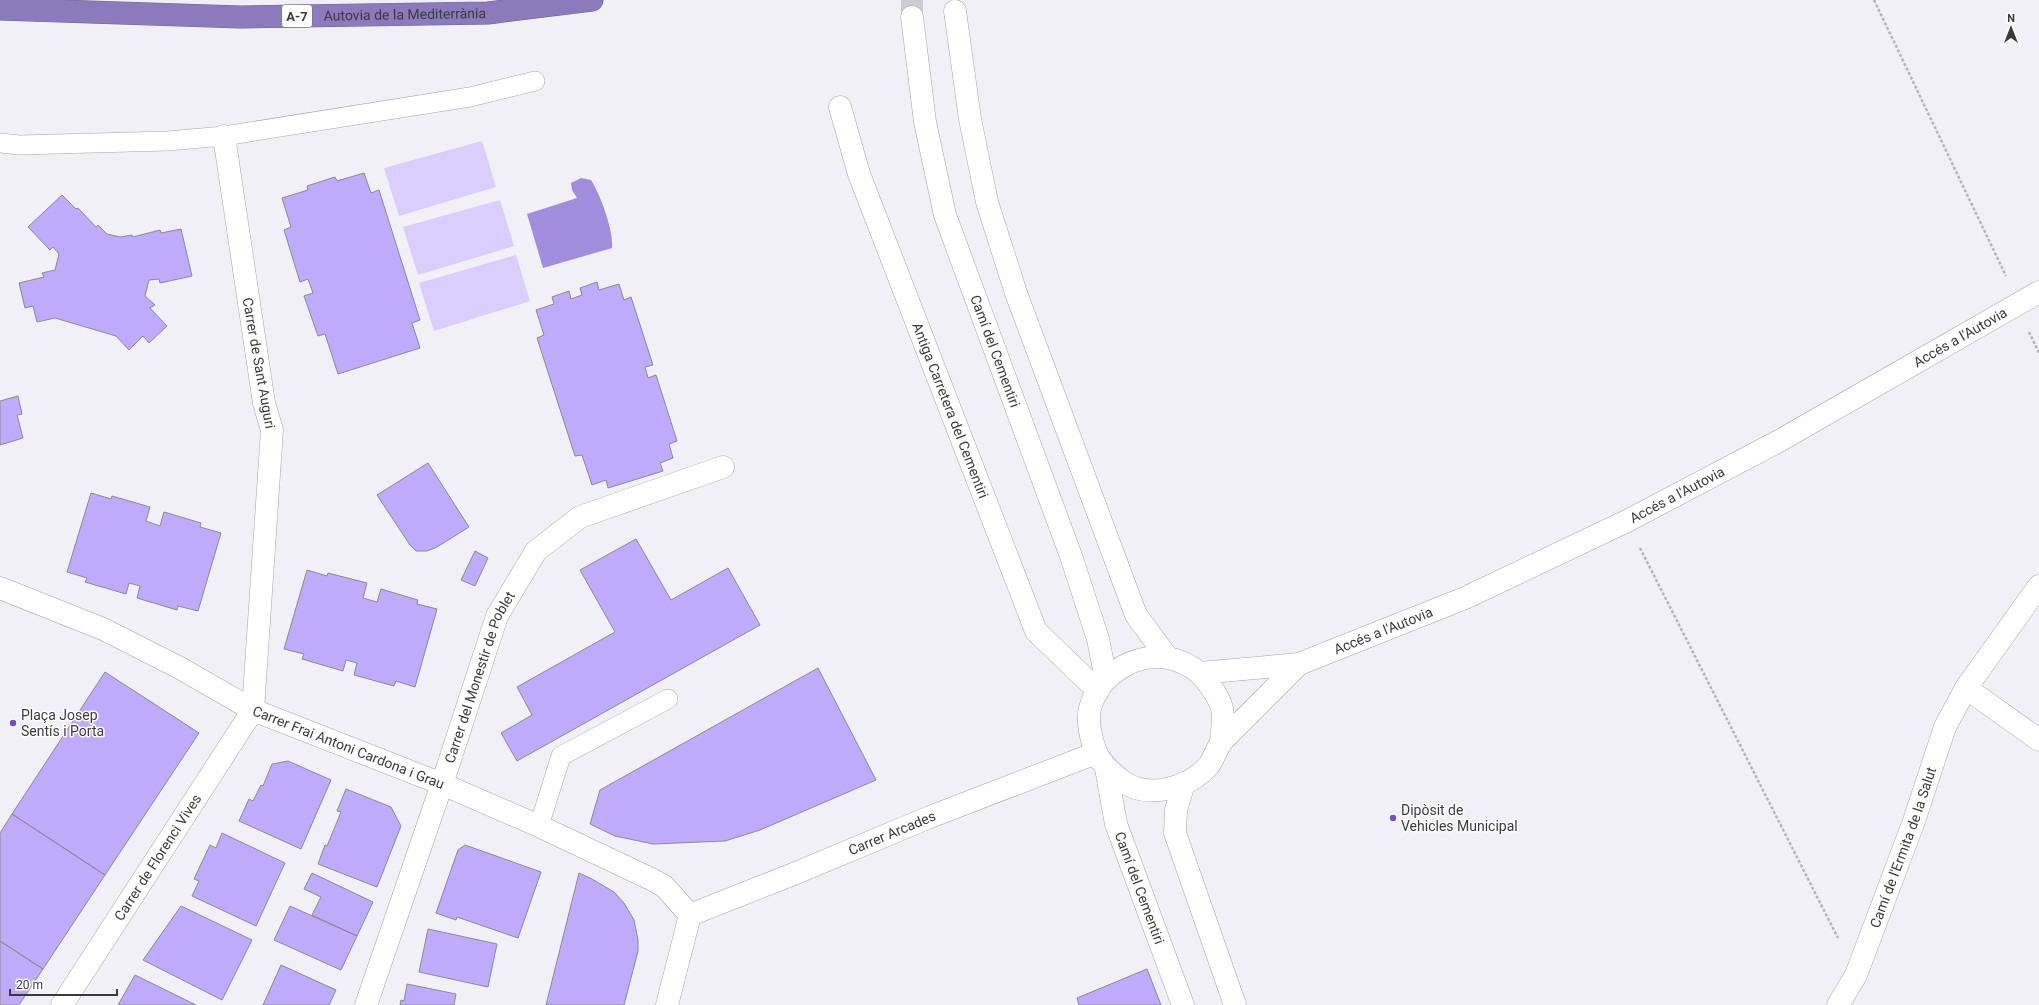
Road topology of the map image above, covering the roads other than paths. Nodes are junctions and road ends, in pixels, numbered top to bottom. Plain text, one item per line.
1 (592, 0) edge
2 (0, 9) edge
3 (955, 11) dead end
4 (912, 17) tunnel mouth
5 (535, 81) dead end
6 (840, 107) dead end
7 (224, 136) junction
8 (0, 143) edge
9 (2039, 292) edge
10 (723, 467) dead end
11 (2039, 586) edge
12 (0, 588) edge
13 (1167, 657) junction
14 (1299, 664) junction
15 (1200, 673) junction
16 (1102, 685) junction
17 (1966, 688) junction
18 (668, 699) dead end
19 (253, 710) junction
20 (2039, 740) edge
21 (1222, 741) junction
22 (1101, 760) junction
23 (1184, 783) junction
24 (442, 784) junction
25 (538, 826) junction
26 (690, 915) junction
27 (62, 1005) edge
28 (366, 1005) edge
29 (667, 1005) edge
30 (1183, 1005) edge
31 (1235, 1005) edge
32 (1838, 1005) edge

1 - 2 highway, Autovia de la Mediterrània / A-7
3 - 13 street
4 - 16 street, Camí del Cementiri
5 - 7 lane
6 - 16 street, Antiga Carretera del Cementiri
7 - 8 lane
7 - 19 street, Carrer de Sant Auguri
9 - 14 street, Accés a l'Autovia
10 - 24 street, Carrer del Monestir de Poblet
11 - 17 street, Camí de l'Ermita de la Salut
12 - 19 street, Carrer Frai Antoni Cardona i Grau
13 - 15 street
13 - 16 street
14 - 15 street
14 - 21 street
15 - 21 street
16 - 22 street
17 - 20 street
17 - 32 street, Camí de l'Ermita de la Salut
18 - 25 lane
19 - 24 street, Carrer Frai Antoni Cardona i Grau
19 - 27 street, Carrer de Florenci Vives
21 - 23 street
22 - 23 street
22 - 26 street, Carrer Arcades
22 - 30 street, Camí del Cementiri
23 - 31 street
24 - 25 street, Carrer Frai Antoni Cardona i Grau
24 - 28 street, Carrer del Monestir de Poblet
25 - 26 street, Carrer Frai Antoni Cardona i Grau
26 - 29 street

